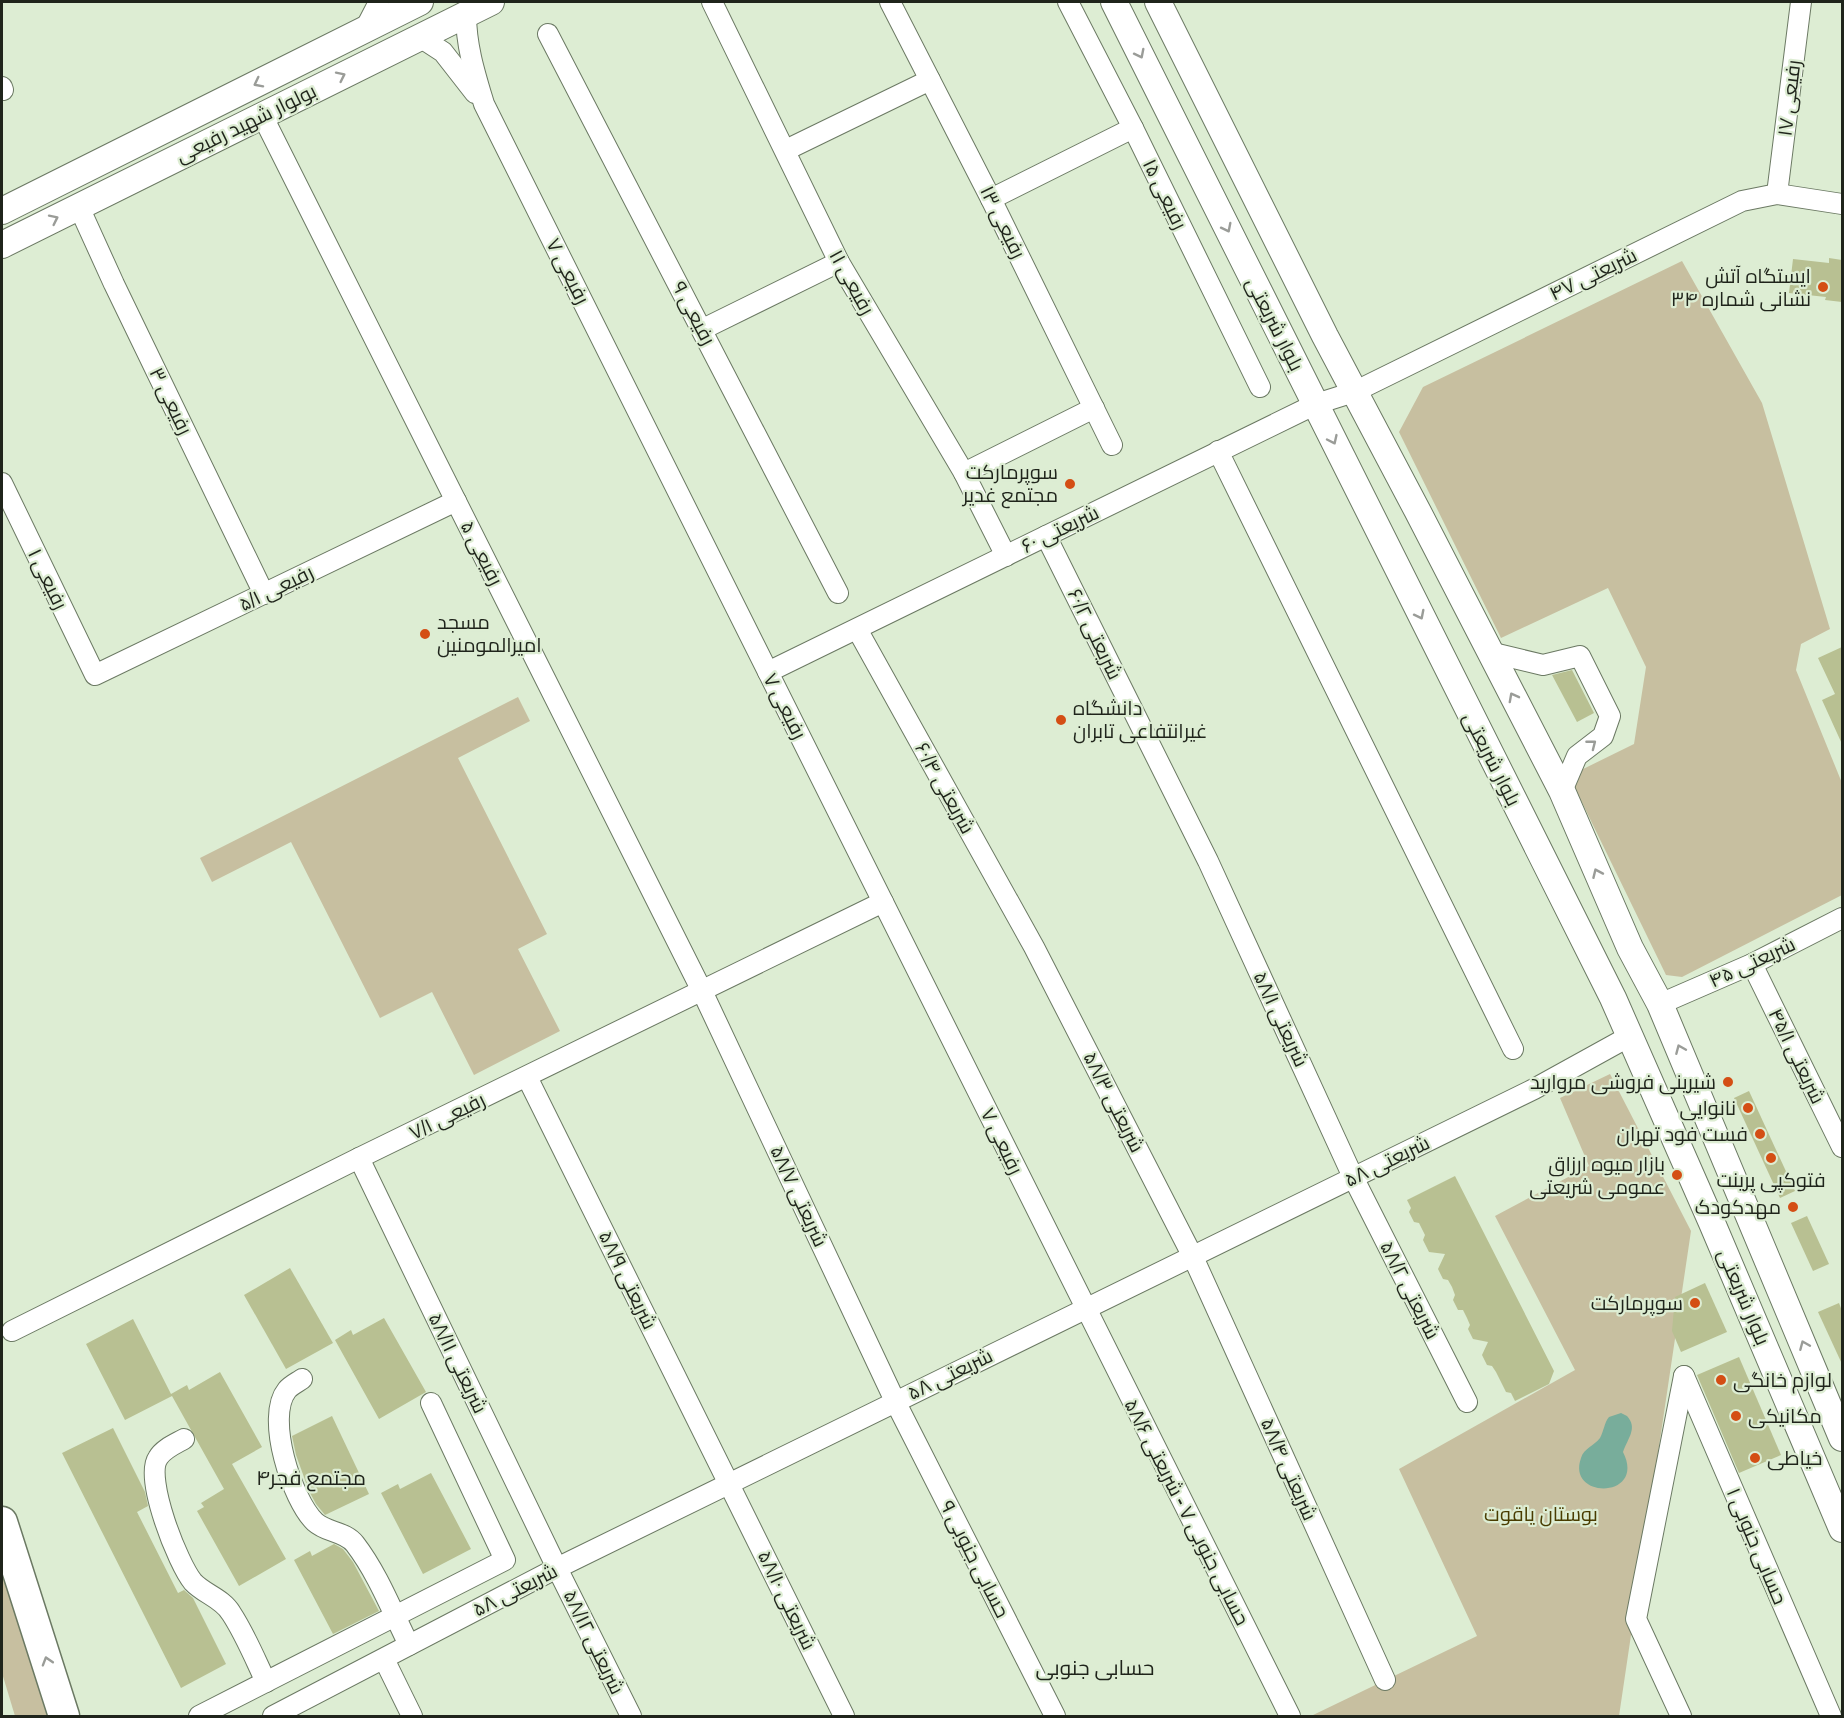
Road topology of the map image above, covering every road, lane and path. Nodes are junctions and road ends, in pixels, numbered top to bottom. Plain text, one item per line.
1 (379, 2) edge
2 (420, 2) edge
3 (491, 2) edge
4 (712, 2) edge
5 (890, 2) edge
6 (1068, 2) edge
7 (1113, 2) edge
8 (1158, 2) edge
9 (1801, 2) edge
10 (466, 14) junction
11 (366, 27) junction
12 (548, 34) dead end
13 (420, 37) junction
14 (930, 80) junction
15 (484, 104) junction
16 (262, 115) junction
17 (1133, 128) junction
18 (786, 150) junction
19 (1777, 194) junction
20 (991, 199) junction
21 (1842, 204) edge
22 (79, 207) junction
23 (2, 211) edge
24 (2, 245) edge
25 (839, 262) junction
26 (703, 329) junction
27 (1260, 387) dead end
28 (1354, 392) junction
29 (1316, 404) junction
30 (1094, 408) junction
31 (1112, 445) dead end
32 (1218, 451) junction
33 (964, 473) junction
34 (2, 483) edge
35 (456, 501) junction
36 (1046, 536) junction
37 (1006, 556) junction
38 (838, 593) dead end
39 (264, 594) junction
40 (857, 629) junction
41 (1489, 651) junction
42 (768, 672) junction
43 (95, 675) joint
44 (1562, 791) junction
45 (1208, 861) joint
46 (883, 902) junction
47 (1842, 918) edge
48 (1034, 947) joint
49 (1752, 964) junction
50 (702, 991) junction
51 (1660, 1004) junction
52 (1630, 1036) junction
53 (1513, 1049) dead end
54 (527, 1077) junction
55 (1842, 1148) edge
56 (359, 1158) junction
57 (1353, 1177) junction
58 (1193, 1257) junction
59 (1085, 1308) junction
60 (12, 1331) dead end
61 (302, 1379) dead end
62 (895, 1401) junction
63 (1467, 1402) dead end
64 (431, 1403) dead end
65 (1842, 1438) edge
66 (184, 1439) dead end
67 (729, 1484) junction
68 (2, 1522) edge
69 (1842, 1529) edge
70 (557, 1568) junction
71 (395, 1617) junction
72 (409, 1645) junction
73 (384, 1659) junction
74 (1385, 1680) dead end
75 (266, 1682) junction
76 (64, 1716) edge
77 (199, 1716) edge
78 (273, 1716) edge
79 (412, 1716) edge
80 (631, 1716) edge
81 (844, 1716) edge
82 (1055, 1716) edge
83 (1290, 1716) edge
84 (1681, 1716) edge
85 (1831, 1716) edge

1 - 11 street
2 - 11 main road, بولوار شهید رفیعی
3 - 10 main road, بولوار شهید رفیعی
4 - 18 street, رفیعی ۱۱
5 - 14 street, رفیعی ۱۳
6 - 17 street, رفیعی ۱۵
7 -> 29 main road, بلوار شریعتی
8 - 28 main road, بلوار شریعتی
9 - 19 street, رفیعی ۱۷
10 - 13 main road, بولوار شهید رفیعی
10 - 15 street
11 -> 23 main road, بولوار شهید رفیعی
12 - 26 street, رفیعی ۹
13 - 15 street
16 -> 13 main road, بولوار شهید رفیعی
14 - 18 street
14 - 20 street, رفیعی ۱۳
15 - 42 street, رفیعی ۷
16 - 22 main road, بولوار شهید رفیعی
16 - 35 street, رفیعی ۵
17 - 20 street
17 - 27 street, رفیعی ۱۵
18 - 25 street, رفیعی ۱۱
19 - 21 street, شریعتی ۴۷
19 - 28 street, شریعتی ۴۷
20 - 30 street, رفیعی ۱۳
24 -> 22 main road, بولوار شهید رفیعی
22 - 39 street, رفیعی ۳
25 - 26 street
25 - 33 street, رفیعی ۱۱
26 - 38 street, رفیعی ۹
28 - 29 street, شریعتی ۶۰
28 - 41 main road, بلوار شریعتی
29 - 32 street, شریعتی ۶۰
29 -> 52 main road, بلوار شریعتی
30 - 31 street, رفیعی ۱۳
30 - 33 street
32 - 36 street, شریعتی ۶۰
32 - 53 street
33 - 37 street, رفیعی ۱۱
34 - 43 street, رفیعی ۱
35 - 39 street, رفیعی ۵/۱
35 - 50 street, رفیعی ۵
36 - 37 street, شریعتی ۶۰
36 - 45 street, شریعتی ۶۰/۲
37 - 40 street, شریعتی ۶۰
39 - 43 street, رفیعی ۵/۱
40 - 42 street, شریعتی ۶۰
40 - 48 street, شریعتی ۶۰/۴
44 -> 41 main road, بلوار شریعتی
44 -> 41 street
42 - 46 street, رفیعی ۷
51 -> 44 main road, بلوار شریعتی
45 - 57 street, شریعتی ۵۸/۱
46 - 50 street, رفیعی ۷/۱
46 - 59 street, رفیعی ۷
47 - 49 street, شریعتی ۴۵
48 - 58 street, شریعتی ۵۸/۳
49 - 51 street, شریعتی ۴۵
49 - 55 street, شریعتی ۴۵/۱
50 - 54 street, رفیعی ۷/۱
50 - 62 street, شریعتی ۵۸/۷
65 -> 51 main road, بلوار شریعتی
52 - 57 street, شریعتی ۵۸
52 - 69 main road, بلوار شریعتی
54 - 56 street, رفیعی ۷/۱
54 - 67 street, شریعتی ۵۸/۹
56 - 60 street, رفیعی ۷/۱
56 - 70 street, شریعتی ۵۸/۱۱
57 - 58 street, شریعتی ۵۸
57 - 63 street, شریعتی ۵۸/۲
58 - 59 street, شریعتی ۵۸
58 - 74 street, شریعتی ۵۸/۴
59 - 62 street, شریعتی ۵۸
59 - 83 street, حسابی جنوبی ۷ - شریعتی ۵۸/۶
61 - 71 street
62 - 67 street, شریعتی ۵۸
62 - 82 street, حسابی جنوبی ۹
64 - 71 street
66 - 75 street
67 - 70 street, شریعتی ۵۸
67 - 81 street, شریعتی ۵۸/۱۰
76 -> 68 highway
70 - 72 street, شریعتی ۵۸
70 - 80 street, شریعتی ۵۸/۱۲
71 - 72 street
71 - 75 street
72 - 73 street, شریعتی ۵۸
73 - 78 street, شریعتی ۵۸
73 - 79 street
75 - 77 street
84 - 85 street, حسابی جنوبی ۱

